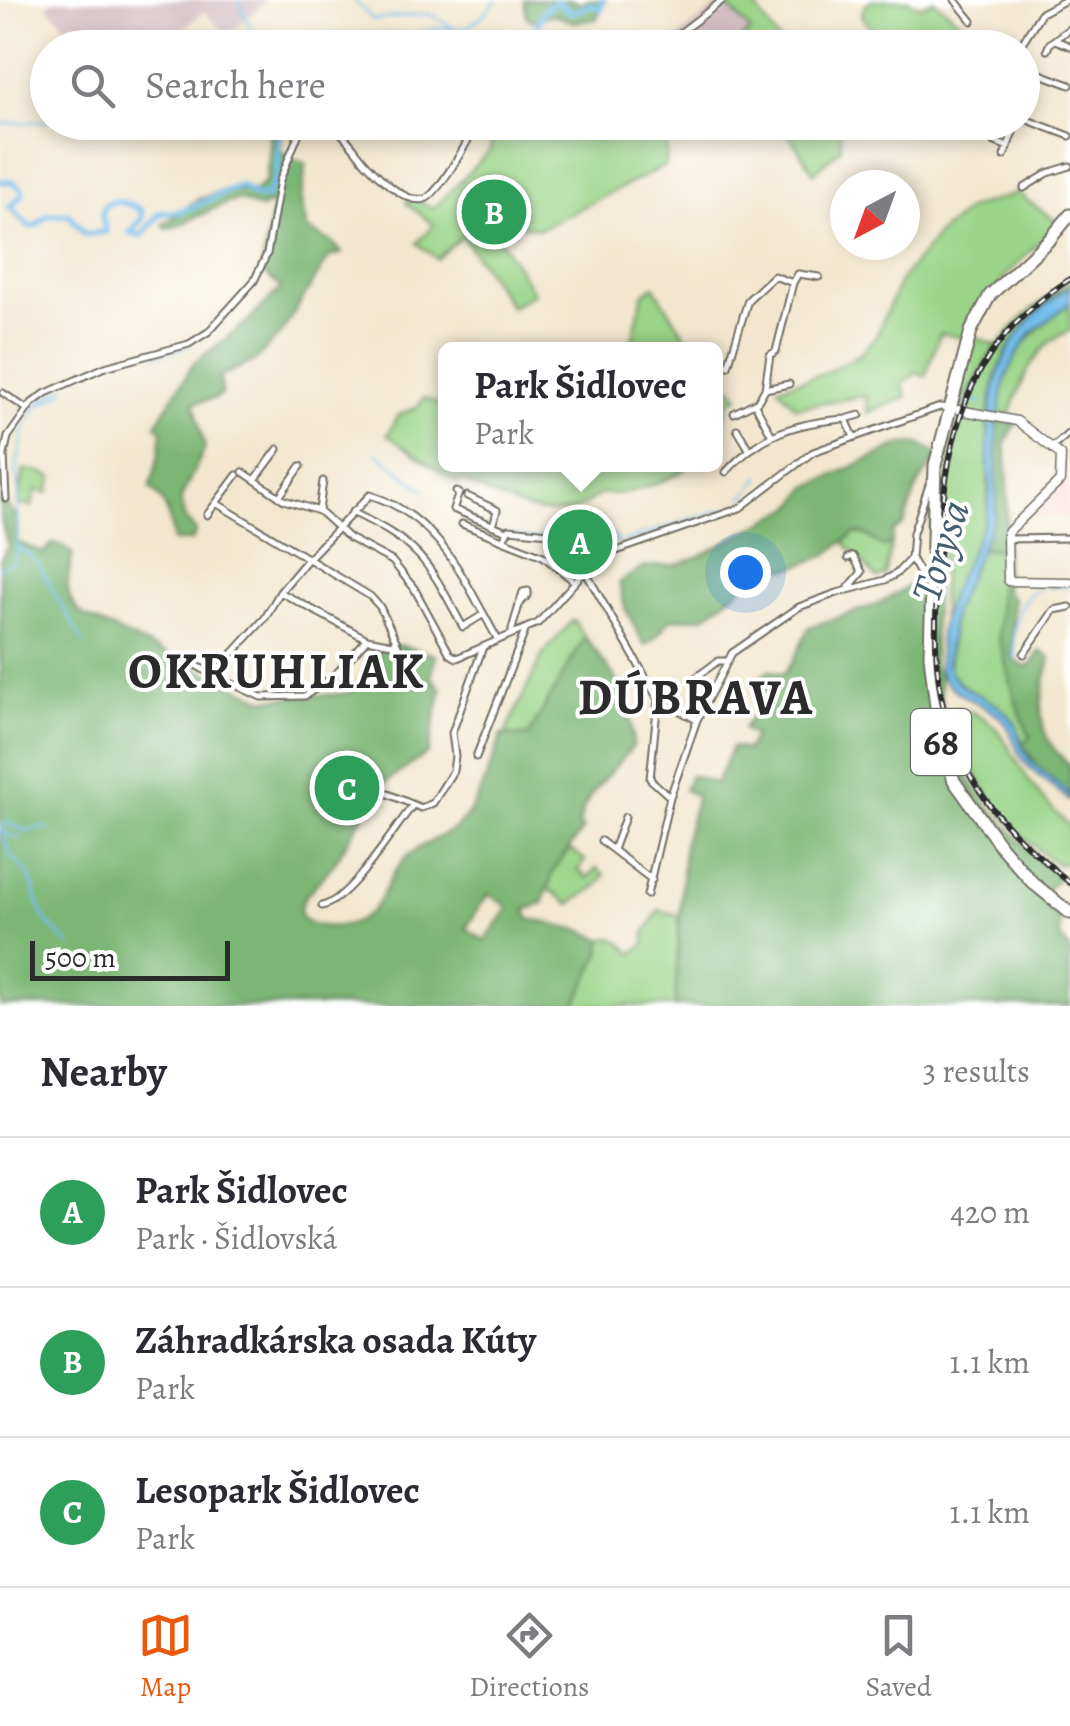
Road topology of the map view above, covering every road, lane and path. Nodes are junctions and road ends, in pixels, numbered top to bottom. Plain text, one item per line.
1 (724, 0) edge
2 (1066, 0) edge
3 (957, 1) edge
4 (972, 21) dead end
5 (1070, 28) edge
6 (684, 30) edge
7 (1029, 30) edge
8 (1059, 39) junction
9 (1070, 46) edge
10 (1047, 50) dead end
11 (1040, 74) edge
12 (1070, 85) edge
13 (1040, 126) edge
14 (1070, 136) edge
15 (297, 140) edge
16 (346, 140) edge
17 (471, 140) edge
18 (1011, 140) edge
19 (993, 141) dead end
20 (1008, 147) junction
21 (1004, 156) dead end
22 (1070, 166) edge
23 (1024, 188) dead end
24 (1069, 218) edge
25 (819, 276) dead end
26 (793, 283) junction
27 (728, 366) dead end
28 (789, 384) dead end
29 (766, 390) junction
30 (3, 393) dead end
31 (755, 404) junction
32 (26, 409) junction
33 (950, 409) junction
34 (734, 413) dead end
35 (860, 415) dead end
36 (846, 419) junction
37 (737, 429) dead end
38 (1070, 432) edge
39 (771, 434) junction
40 (854, 437) junction
41 (1070, 447) edge
42 (1053, 448) junction
43 (278, 449) dead end
44 (749, 449) junction
45 (1061, 455) junction
46 (935, 465) junction
47 (302, 466) dead end
48 (726, 472) dead end
49 (255, 480) junction
50 (324, 481) dead end
51 (456, 492) dead end
52 (466, 496) dead end
53 (279, 497) junction
54 (6, 499) dead end
55 (216, 503) junction
56 (318, 510) junction
57 (352, 512) junction
58 (207, 516) dead end
59 (592, 521) dead end
60 (462, 524) dead end
61 (493, 526) junction
62 (336, 528) junction
63 (507, 531) junction
64 (1070, 538) edge
65 (1007, 539) junction
66 (503, 540) junction
67 (850, 557) dead end
68 (910, 558) junction
69 (308, 559) junction
70 (922, 567) junction
71 (585, 571) junction
72 (575, 582) junction
73 (1070, 582) edge
74 (848, 590) junction
75 (280, 592) junction
76 (519, 604) dead end
77 (1070, 607) edge
78 (484, 614) junction
79 (525, 631) junction
80 (512, 634) junction
81 (367, 639) junction
82 (498, 640) junction
83 (480, 648) junction
84 (1024, 654) dead end
85 (727, 661) junction
86 (192, 663) dead end
87 (213, 675) junction
88 (694, 678) dead end
89 (658, 700) junction
90 (697, 720) junction
91 (476, 757) dead end
92 (381, 791) dead end
93 (670, 797) junction
94 (413, 805) junction
95 (625, 817) dead end
96 (601, 841) dead end
97 (614, 850) junction
98 (652, 880) junction
99 (647, 895) dead end
100 (322, 906) dead end
101 (1070, 910) edge

1 - 6 street
2 - 7 street
3 - 4 street
5 - 8 street
8 - 9 street
8 - 10 street
11 - 12 street
13 - 14 street
15 - 32 street
16 - 17 street
18 - 20 street
19 - 20 street
20 - 21 street
22 - 23 street
24 - 33 main road, 68
25 - 26 street
26 - 27 street
26 - 29 street
28 - 29 street
29 - 31 street
30 - 32 street
31 - 34 street
31 - 39 street
32 - 54 street
33 - 40 street
33 - 42 street
33 - 46 main road, 68
35 - 36 street
36 - 39 street
36 - 40 street
37 - 44 street
38 - 42 street
39 - 44 street
40 - 71 street
41 - 45 street
42 - 45 street
43 - 49 street
44 - 48 street
45 - 65 street
46 - 68 street
46 - 70 main road, 68
47 - 53 street
49 - 53 street
49 - 55 street
50 - 56 street
51 - 61 street
52 - 61 street
53 - 56 street
55 - 58 street
55 - 69 street
56 - 62 street
57 - 62 street
57 - 78 street
57 - 78 street
59 - 63 street
60 - 66 street
61 - 63 street
62 - 69 street
62 - 83 street
63 - 66 street
64 - 65 street
65 - 73 street
66 - 72 street
67 - 74 street
68 - 70 street
68 - 74 street
69 - 75 street
69 - 81 street
70 - 101 main road, 68
71 - 72 street
71 - 89 street
72 - 79 street
74 - 85 street
75 - 81 street
75 - 87 street
76 - 80 street
77 - 84 street
78 - 82 street
79 - 80 street
79 - 91 street
80 - 82 street
81 - 87 street
82 - 83 street
83 - 94 street
85 - 88 street
85 - 90 street
86 - 87 street
89 - 90 street
89 - 93 street
90 - 93 street
92 - 94 street
93 - 98 street
94 - 100 street
95 - 97 street
96 - 97 street
97 - 98 street
98 - 99 street

